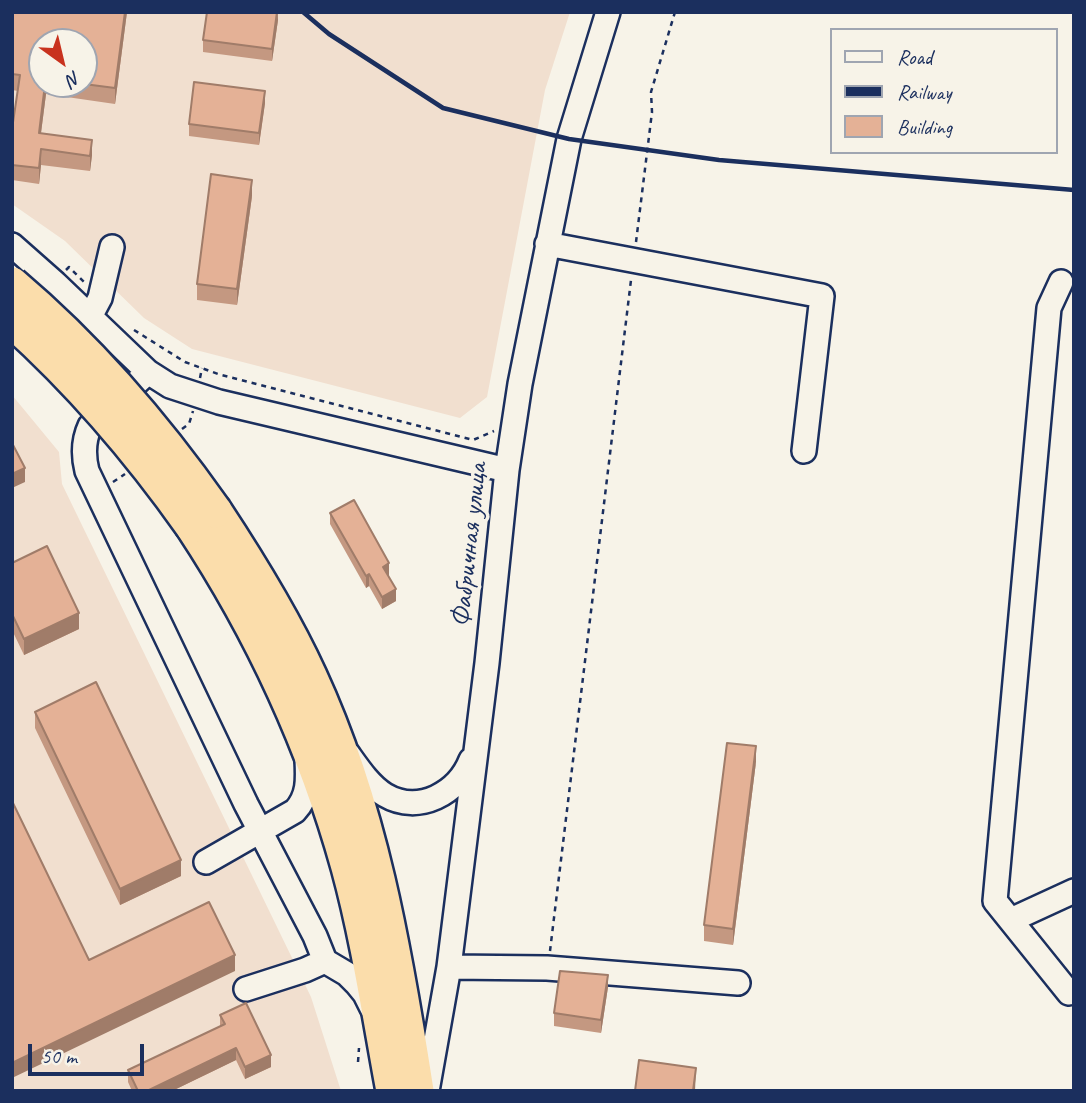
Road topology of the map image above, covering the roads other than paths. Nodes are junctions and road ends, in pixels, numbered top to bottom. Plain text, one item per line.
1 (608, 12) edge
2 (547, 244) junction
3 (12, 245) edge
4 (112, 247) dead end
5 (1060, 282) edge
6 (12, 284) edge
7 (95, 308) junction
8 (12, 321) edge
9 (148, 372) junction
10 (804, 451) dead end
11 (507, 470) junction
12 (204, 519) junction
13 (317, 731) junction
14 (476, 744) junction
15 (260, 832) junction
16 (206, 862) dead end
17 (1074, 891) edge
18 (1011, 920) junction
19 (325, 961) junction
20 (449, 967) junction
21 (738, 983) dead end
22 (246, 989) dead end
23 (1069, 993) dead end
24 (382, 1031) junction
25 (393, 1091) edge
26 (417, 1091) edge
27 (428, 1091) edge

1 - 2 street, Фабричная улица
2 - 10 street
2 - 11 street, Фабричная улица
3 - 7 street
4 - 7 street
5 - 18 street
6 - 12 highway, bridge
7 - 9 street
8 - 12 highway, bridge
9 - 11 street
9 - 15 street
11 - 14 street, Фабричная улица
12 - 13 highway
13 - 14 street
13 - 15 street
13 - 24 highway
13 - 26 highway
14 - 20 street, Фабричная улица
15 - 16 street
15 - 19 street
17 - 18 street
18 - 23 street
19 - 22 street
19 - 24 street
20 - 21 street
20 - 27 street, Фабричная улица
24 - 25 highway

